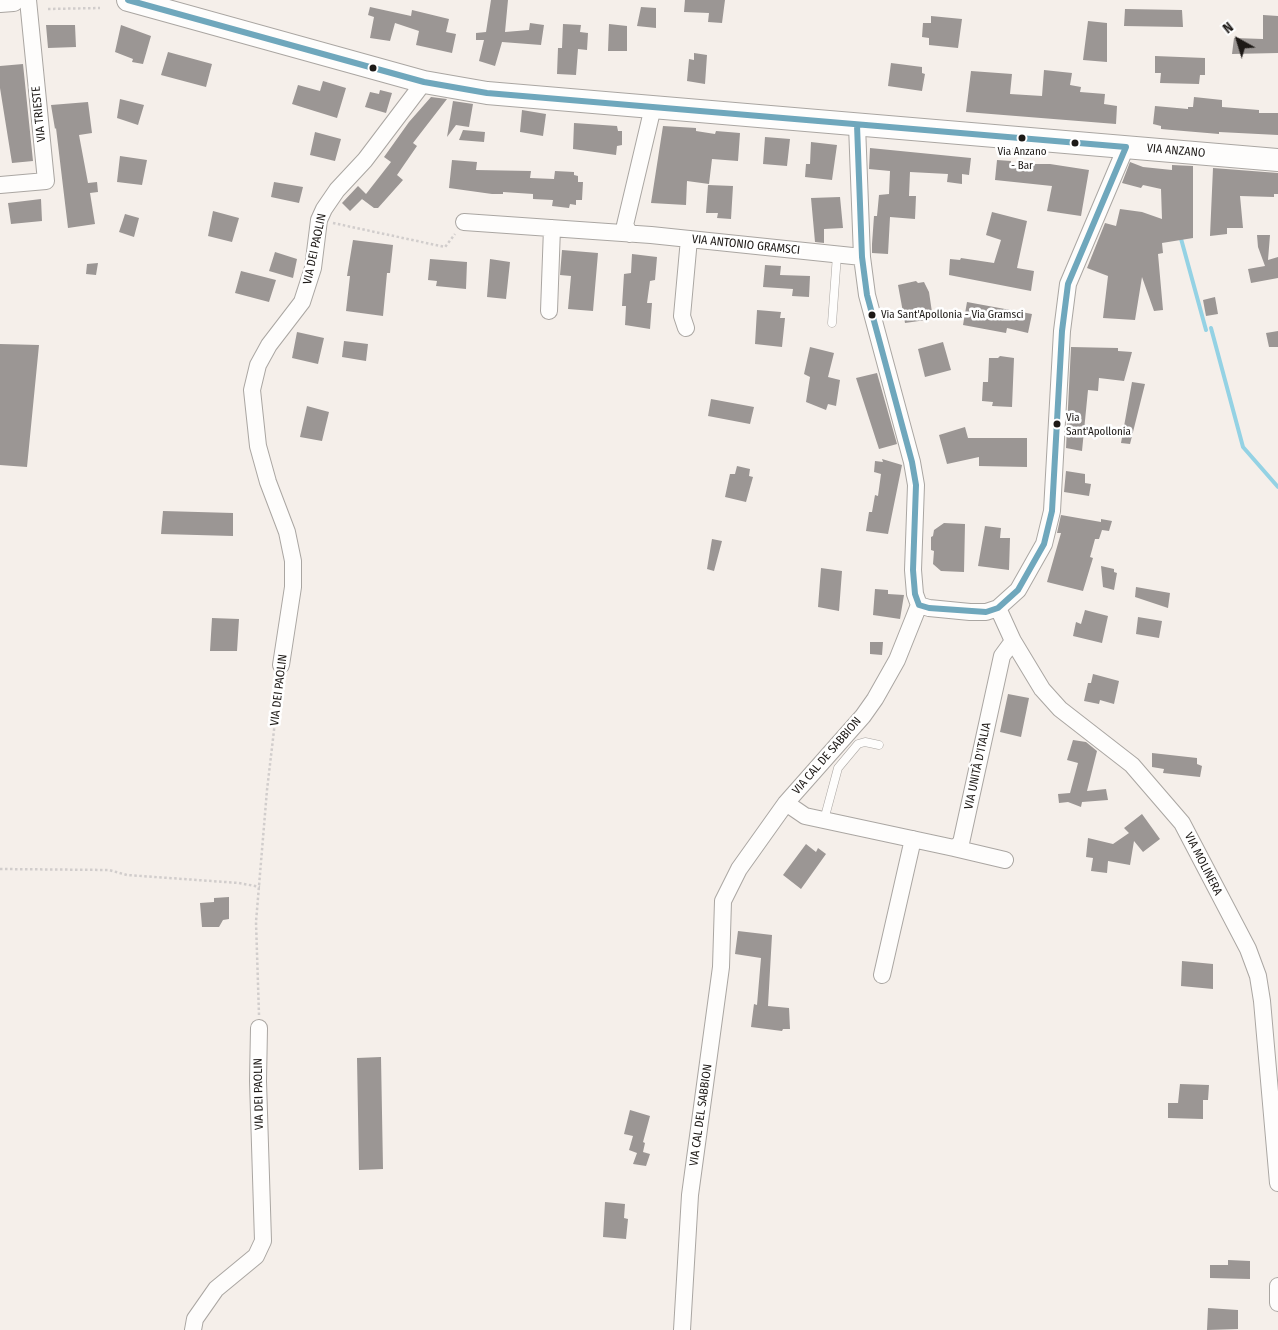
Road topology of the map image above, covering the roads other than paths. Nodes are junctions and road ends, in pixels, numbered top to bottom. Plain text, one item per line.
1 (13, 0) edge
2 (28, 0) edge
3 (128, 0) edge
4 (0, 1) edge
5 (424, 82) junction
6 (653, 107) junction
7 (858, 125) junction
8 (1126, 147) junction
9 (1278, 160) edge
10 (0, 185) edge
11 (464, 222) road end
12 (552, 228) junction
13 (630, 234) junction
14 (689, 239) junction
15 (838, 255) junction
16 (862, 257) junction
17 (549, 310) dead end
18 (832, 323) dead end
19 (686, 328) dead end
20 (920, 605) junction
21 (998, 608) junction
22 (1013, 641) junction
23 (282, 665) road end
24 (879, 745) dead end
25 (786, 803) junction
26 (824, 820) junction
27 (913, 839) junction
28 (954, 848) junction
29 (1005, 860) dead end
30 (723, 901) joint
31 (882, 975) dead end
32 (259, 1028) road end
33 (1278, 1183) edge
34 (1278, 1286) edge
35 (1278, 1304) edge
36 (193, 1330) edge
37 (682, 1330) edge

1 - 4 main road
2 - 10 street, VIA TRIESTE
3 - 5 main road, VIA ANZANO
5 - 6 main road, VIA ANZANO
5 - 23 street, VIA DEI PAOLIN
6 - 7 main road, VIA ANZANO
6 - 13 street
7 - 8 main road, VIA ANZANO
7 - 16 street
8 - 9 main road, VIA ANZANO
8 - 21 street
11 - 12 street, VIA ANTONIO GRAMSCI
12 - 13 street, VIA ANTONIO GRAMSCI
12 - 17 street
13 - 14 street, VIA ANTONIO GRAMSCI
14 - 15 street, VIA ANTONIO GRAMSCI
14 - 19 street
15 - 16 street, VIA ANTONIO GRAMSCI
15 - 18 lane
16 - 20 street
20 - 21 street
20 - 25 street, VIA CAL DE SABBION
21 - 22 street, VIA MOLINERA
22 - 28 street, VIA UNITÀ D'ITALIA
22 - 33 street, VIA MOLINERA
24 - 26 lane
25 - 26 street
25 - 30 street, VIA CAL DE SABBION
26 - 27 street
27 - 28 street
27 - 31 street
28 - 29 street
30 - 37 street, VIA CAL DEL SABBION
32 - 36 street, VIA DEI PAOLIN
34 - 35 street

